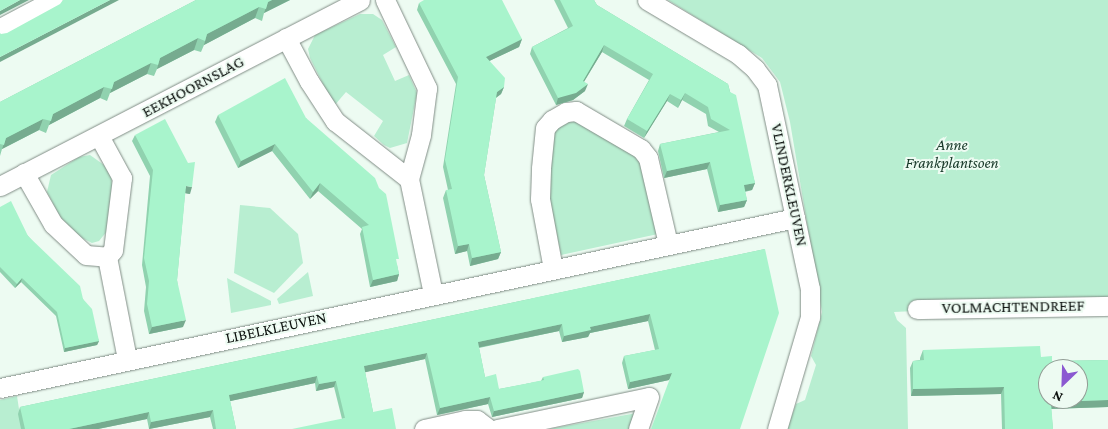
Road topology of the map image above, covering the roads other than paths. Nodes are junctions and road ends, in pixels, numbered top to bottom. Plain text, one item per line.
1 (53, 0) edge
2 (360, 0) edge
3 (385, 0) edge
4 (647, 0) edge
5 (0, 28) edge
6 (286, 38) junction
7 (99, 136) junction
8 (24, 173) junction
9 (409, 179) junction
10 (0, 186) edge
11 (795, 218) junction
12 (668, 244) junction
13 (107, 257) junction
14 (553, 269) junction
15 (433, 294) junction
16 (1108, 306) edge
17 (917, 309) dead end
18 (127, 359) junction
19 (0, 388) edge
20 (464, 425) edge
21 (424, 429) edge
22 (489, 429) edge
23 (497, 429) edge
24 (638, 429) edge
25 (777, 429) edge

1 - 5 street
2 - 6 street, EEKHOORNSLAG
3 - 9 street
4 - 11 street, VLINDERKLEUVEN
6 - 7 street, EEKHOORNSLAG
6 - 9 street
7 - 8 street, EEKHOORNSLAG
7 - 13 street
8 - 10 street, EEKHOORNSLAG
8 - 13 street
9 - 15 street
11 - 12 street, LIBELKLEUVEN
11 - 25 street, VLINDERKLEUVEN
12 - 14 street, LIBELKLEUVEN
12 - 14 street
13 - 18 street
14 - 15 street, LIBELKLEUVEN
15 - 18 street, LIBELKLEUVEN
16 - 17 street, VOLMACHTENDREEF
18 - 19 street, LIBELKLEUVEN
20 - 21 street
20 - 22 street
23 - 24 street

